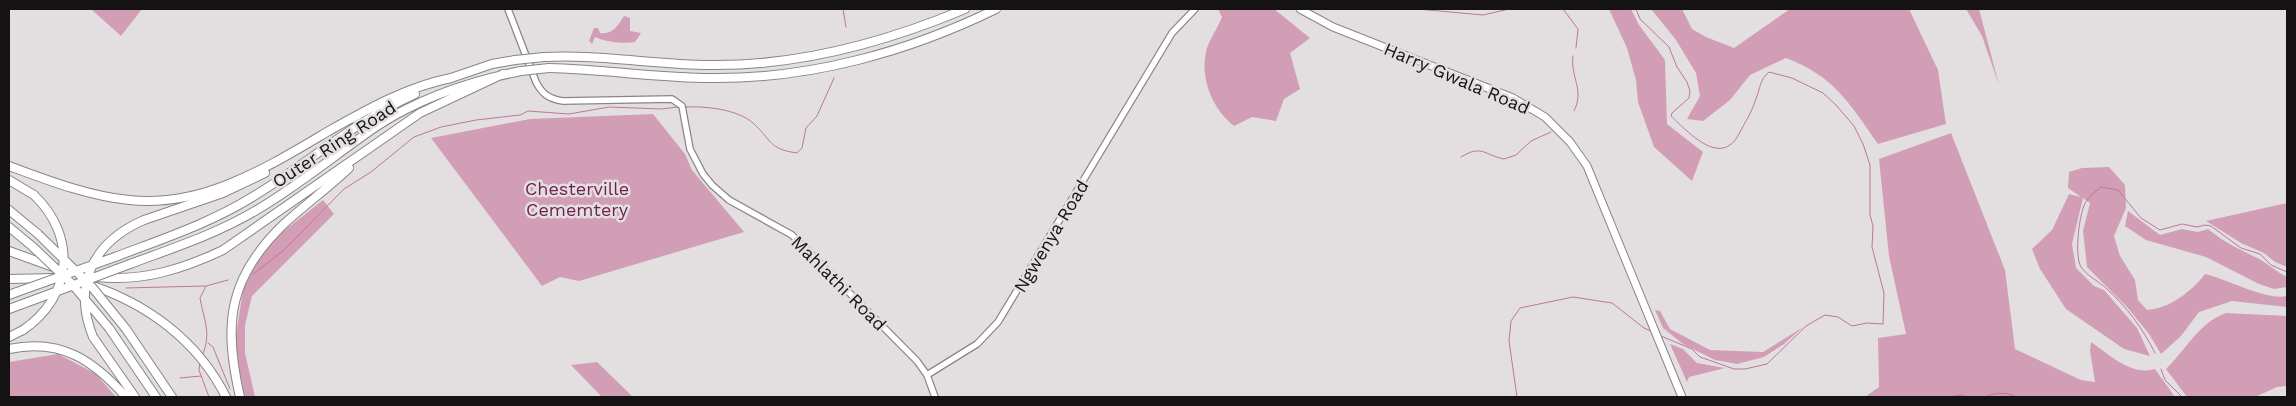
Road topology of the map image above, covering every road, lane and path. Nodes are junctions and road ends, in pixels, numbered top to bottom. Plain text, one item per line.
1 (508, 9) edge
2 (965, 9) edge
3 (996, 9) edge
4 (1195, 9) edge
5 (1300, 9) edge
6 (503, 74) junction
7 (451, 78) junction
8 (330, 131) junction
9 (367, 151) junction
10 (9, 166) edge
11 (9, 180) edge
12 (9, 210) edge
13 (9, 227) edge
14 (9, 251) edge
15 (9, 279) edge
16 (9, 296) edge
17 (9, 309) edge
18 (9, 337) edge
19 (9, 349) edge
20 (927, 375) junction
21 (126, 397) edge
22 (135, 397) edge
23 (156, 397) edge
24 (172, 397) edge
25 (226, 397) edge
26 (240, 397) edge
27 (935, 397) edge
28 (1682, 397) edge

1 - 20 street, Mahlathi Road
2 - 7 highway, Outer Ring Road, bridge
3 - 6 highway, Outer Ring Road, bridge
4 - 20 street, Ngwenya Road
5 - 28 main road, Harry Gwala Road
6 - 9 highway
6 - 17 highway, Outer Ring Road, bridge
7 - 8 highway
7 - 16 highway, Outer Ring Road, bridge
8 - 10 highway
8 - 22 highway, bridge
9 - 14 highway
9 - 26 highway
11 - 18 highway, bridge
12 - 24 highway, bridge
13 - 23 highway, bridge
15 - 25 highway
19 - 21 highway
20 - 27 street, Mahlathi Road

